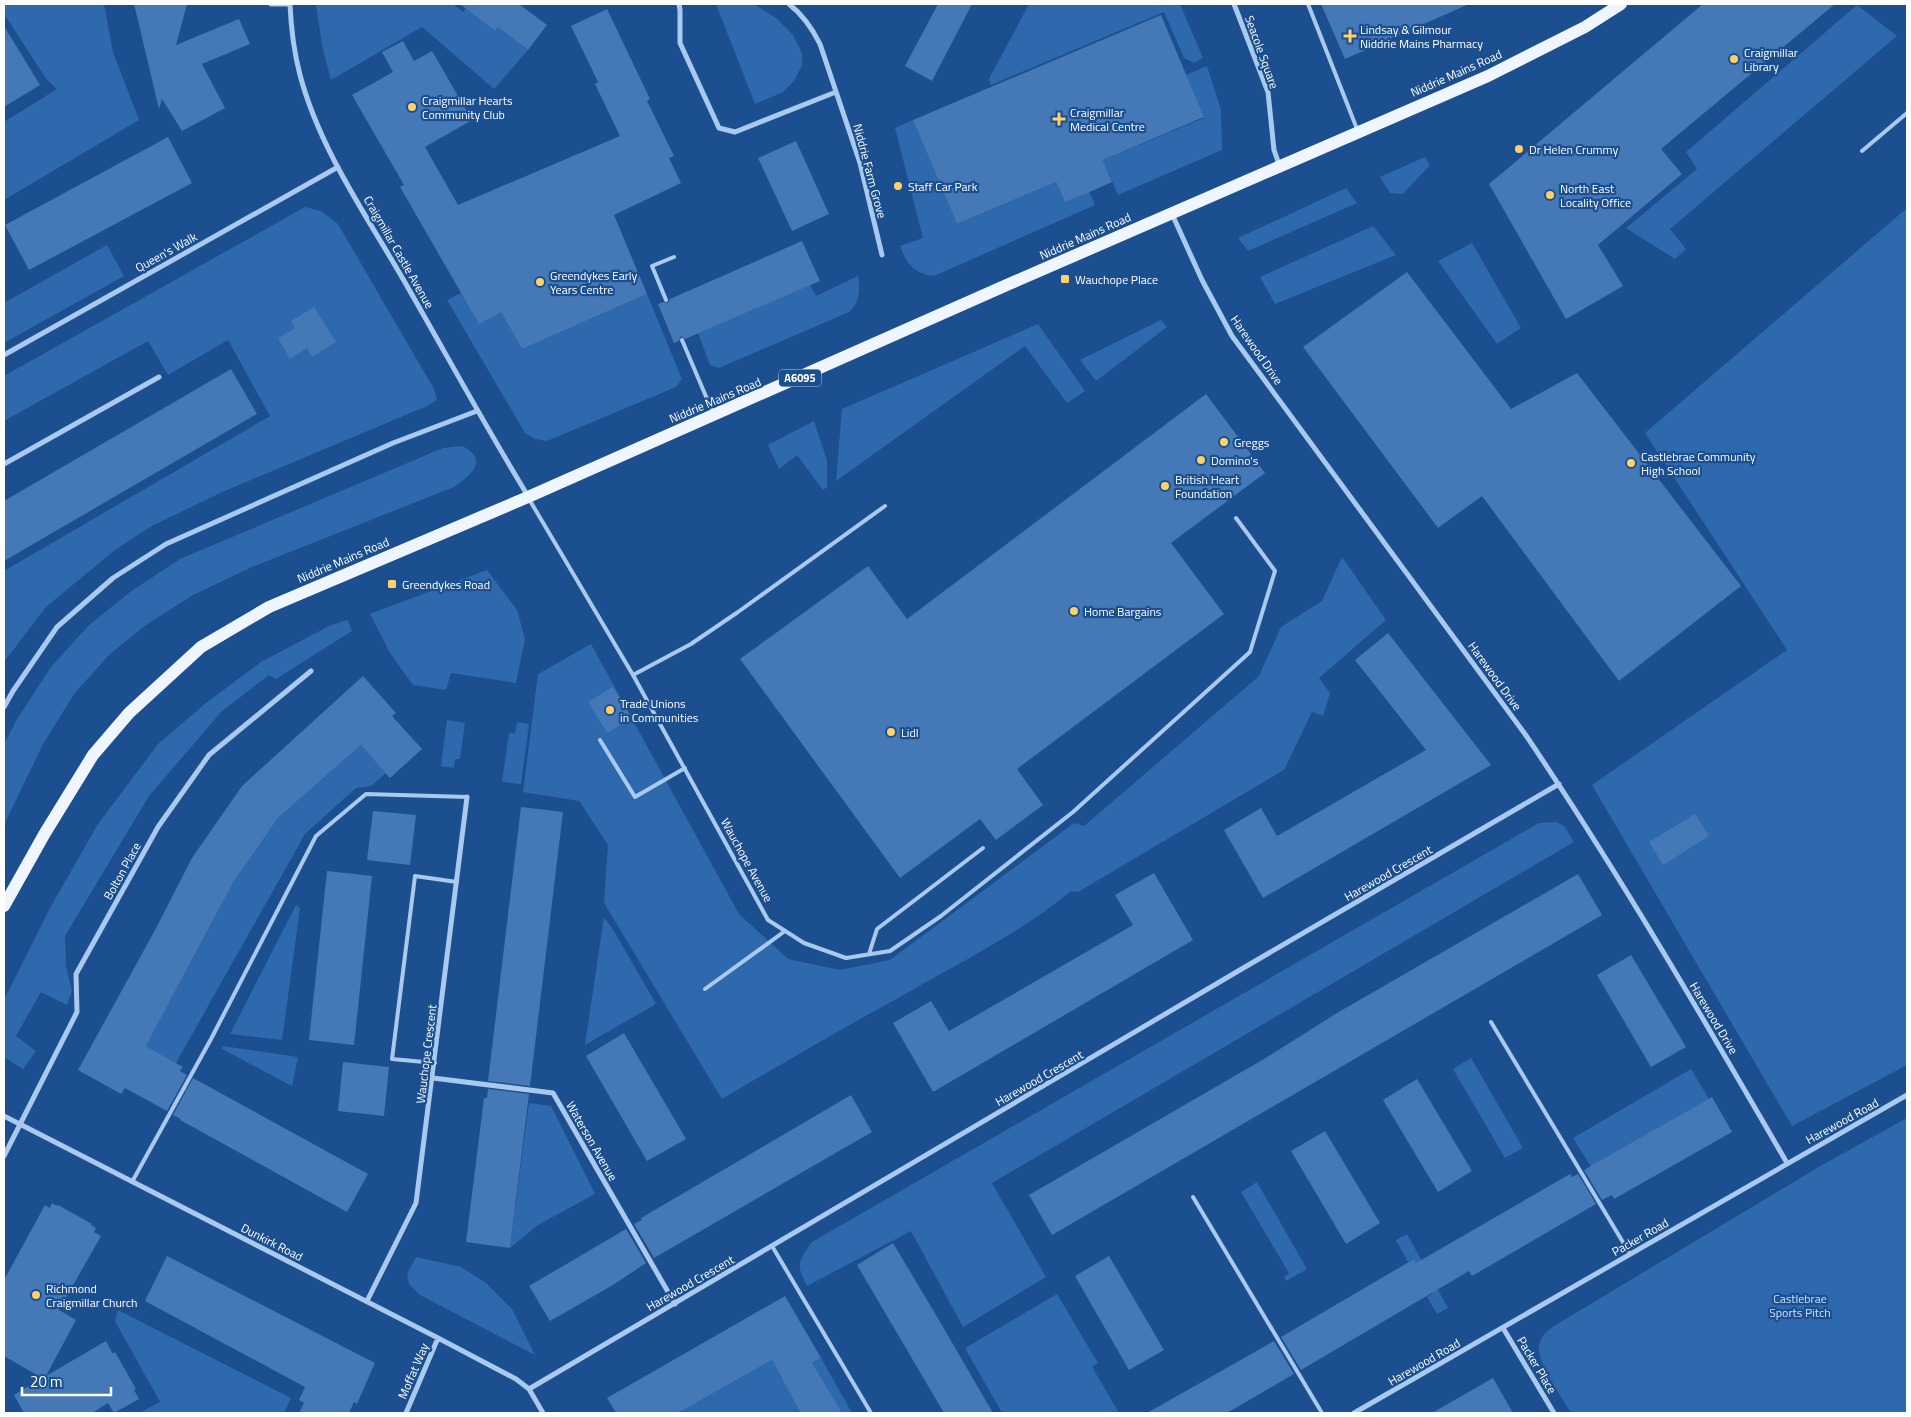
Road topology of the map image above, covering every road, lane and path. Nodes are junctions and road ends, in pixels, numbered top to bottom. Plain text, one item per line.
1 (271, 4) edge
2 (290, 4) edge
3 (678, 4) edge
4 (789, 4) edge
5 (1234, 4) edge
6 (1308, 4) edge
7 (1621, 4) edge
8 (836, 92) junction
9 (1907, 113) edge
10 (1358, 131) junction
11 (1862, 151) dead end
12 (1280, 167) junction
13 (338, 168) junction
14 (1172, 214) junction
15 (882, 256) dead end
16 (674, 257) dead end
17 (666, 300) dead end
18 (682, 340) dead end
19 (4, 354) edge
20 (159, 377) dead end
21 (477, 412) junction
22 (714, 415) junction
23 (4, 464) edge
24 (528, 497) junction
25 (885, 506) dead end
26 (1236, 518) dead end
27 (311, 671) dead end
28 (633, 675) junction
29 (4, 707) edge
30 (600, 740) dead end
31 (685, 768) junction
32 (1559, 784) junction
33 (467, 798) joint
34 (983, 848) dead end
35 (457, 882) junction
36 (4, 906) edge
37 (785, 931) junction
38 (869, 954) junction
39 (705, 989) dead end
40 (1491, 1022) dead end
41 (435, 1063) junction
42 (433, 1078) junction
43 (1907, 1095) edge
44 (4, 1116) edge
45 (20, 1125) junction
46 (4, 1156) edge
47 (1787, 1163) junction
48 (132, 1182) junction
49 (1193, 1197) dead end
50 (772, 1246) junction
51 (1630, 1254) junction
52 (367, 1301) junction
53 (675, 1304) junction
54 (1503, 1328) junction
55 (438, 1338) junction
56 (529, 1390) junction
57 (406, 1413) edge
58 (543, 1413) edge
59 (871, 1413) edge
60 (1322, 1413) edge
61 (1354, 1413) edge
62 (1554, 1413) edge

1 - 2 street
2 - 13 street, Craigmillar Castle Avenue
3 - 8 street
4 - 8 street, Niddrie Farm Grove
5 - 12 street, Seacole Square
6 - 10 lane
7 - 10 main road, Niddrie Mains Road / A6095
8 - 15 street, Niddrie Farm Grove
9 - 11 lane
10 - 12 main road, Niddrie Mains Road / A6095
12 - 14 main road, Niddrie Mains Road / A6095
13 - 19 street, Queen's Walk
13 - 21 street, Craigmillar Castle Avenue
14 - 22 main road, Niddrie Mains Road / A6095
14 - 32 street, Harewood Drive
16 - 17 lane
18 - 22 lane
20 - 23 street
21 - 24 street, Craigmillar Castle Avenue
21 - 29 street
22 - 24 main road, Niddrie Mains Road / A6095
24 - 28 lane, Wauchope Avenue
24 - 36 main road, Niddrie Mains Road / A6095
25 - 28 lane
26 - 38 lane, Wauchope Avenue
27 - 45 street, Bolton Place
28 - 31 lane, Wauchope Avenue
30 - 31 lane
31 - 37 lane, Wauchope Avenue
32 - 47 street, Harewood Drive
32 - 50 street, Harewood Crescent
33 - 35 street, Wauchope Crescent
33 - 48 lane
34 - 38 lane
35 - 41 street, Wauchope Crescent
35 - 41 lane
37 - 38 lane, Wauchope Avenue
37 - 39 lane
40 - 51 lane
41 - 42 street, Wauchope Crescent
42 - 52 street, Wauchope Crescent
42 - 53 street, Waterson Avenue
43 - 47 street, Harewood Road
44 - 45 street, Dunkirk Road
45 - 46 street
45 - 48 street, Dunkirk Road
47 - 51 street, Packer Road
48 - 52 street, Dunkirk Road
49 - 60 lane
50 - 53 street, Harewood Crescent
50 - 59 lane
51 - 54 street, Packer Road
52 - 55 street, Dunkirk Road
53 - 56 street, Harewood Crescent
54 - 61 street, Harewood Road
54 - 62 street, Packer Place
55 - 56 street, Dunkirk Road
55 - 57 street, Moffat Way
56 - 58 street

